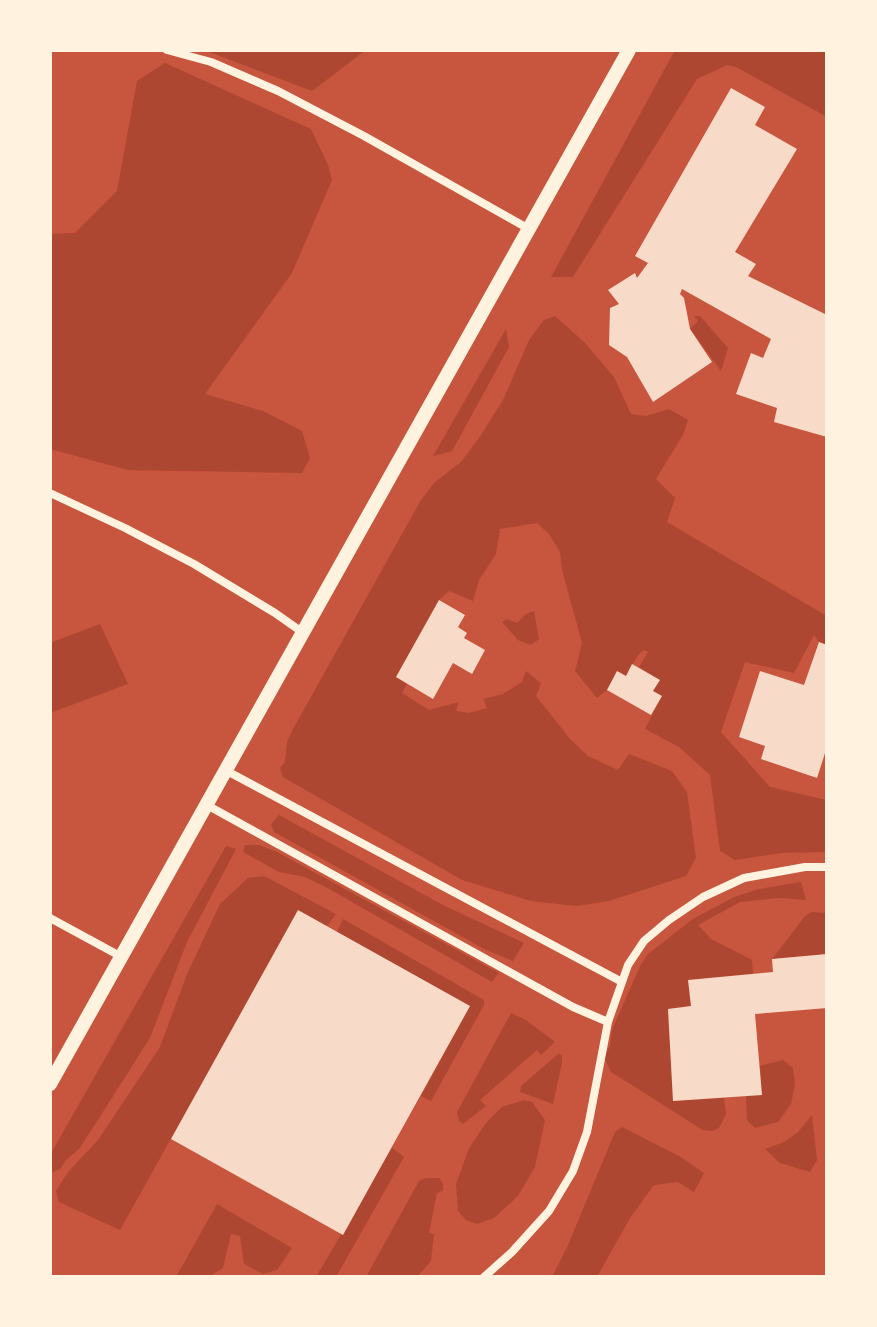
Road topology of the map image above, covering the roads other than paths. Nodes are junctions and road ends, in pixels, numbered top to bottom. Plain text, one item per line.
1 (167, 50) edge
2 (629, 50) edge
3 (529, 229) junction
4 (50, 493) edge
5 (302, 632) junction
6 (225, 770) junction
7 (205, 804) junction
8 (827, 867) edge
9 (50, 918) edge
10 (120, 956) junction
11 (622, 982) junction
12 (608, 1022) junction
13 (50, 1084) edge
14 (484, 1277) edge

1 - 3 street
2 - 3 main road
3 - 5 main road
4 - 5 street
5 - 6 main road
6 - 7 main road
6 - 11 street
7 - 10 main road
7 - 12 street
8 - 11 street
9 - 10 street
10 - 13 main road
11 - 12 street
12 - 14 street

